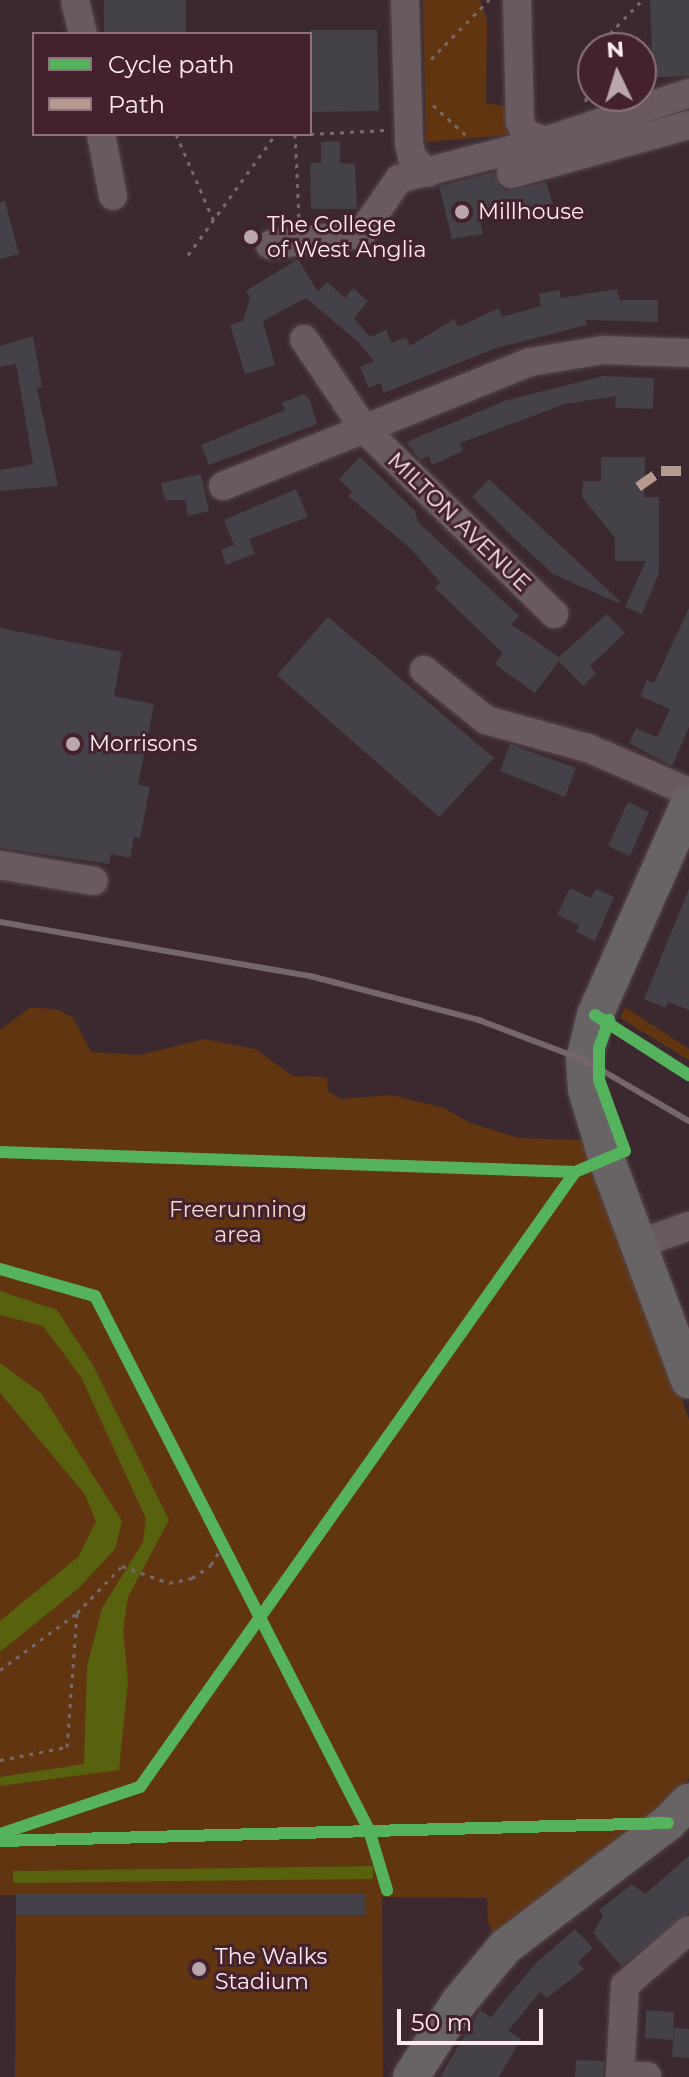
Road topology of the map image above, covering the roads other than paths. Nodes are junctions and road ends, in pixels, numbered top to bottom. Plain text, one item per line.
1 (405, 0) edge
2 (517, 0) edge
3 (689, 93) edge
4 (689, 125) edge
5 (101, 136) edge
6 (545, 141) junction
7 (427, 173) junction
8 (511, 174) dead end
9 (113, 196) dead end
10 (270, 245) dead end
11 (304, 339) dead end
12 (689, 353) edge
13 (365, 430) junction
14 (223, 486) dead end
15 (554, 614) dead end
16 (429, 682) dead end
17 (689, 792) edge
18 (689, 803) edge
19 (0, 865) edge
20 (94, 881) dead end
21 (689, 1226) edge
22 (639, 1244) junction
23 (689, 1380) edge
24 (687, 1810) edge
25 (689, 1930) edge
26 (620, 2076) edge
27 (647, 2076) edge
28 (411, 2077) edge

1 - 7 street
2 - 6 street
3 - 6 street
4 - 8 street
5 - 9 street
6 - 7 street
7 - 10 street
11 - 13 street, MILTON AVENUE
12 - 13 street, MILTON AVENUE
13 - 14 street, MILTON AVENUE
13 - 15 street, MILTON AVENUE
16 - 17 street
18 - 22 main road
19 - 20 street
21 - 22 street
22 - 23 main road
24 - 28 main road
25 - 26 street
26 - 27 street

